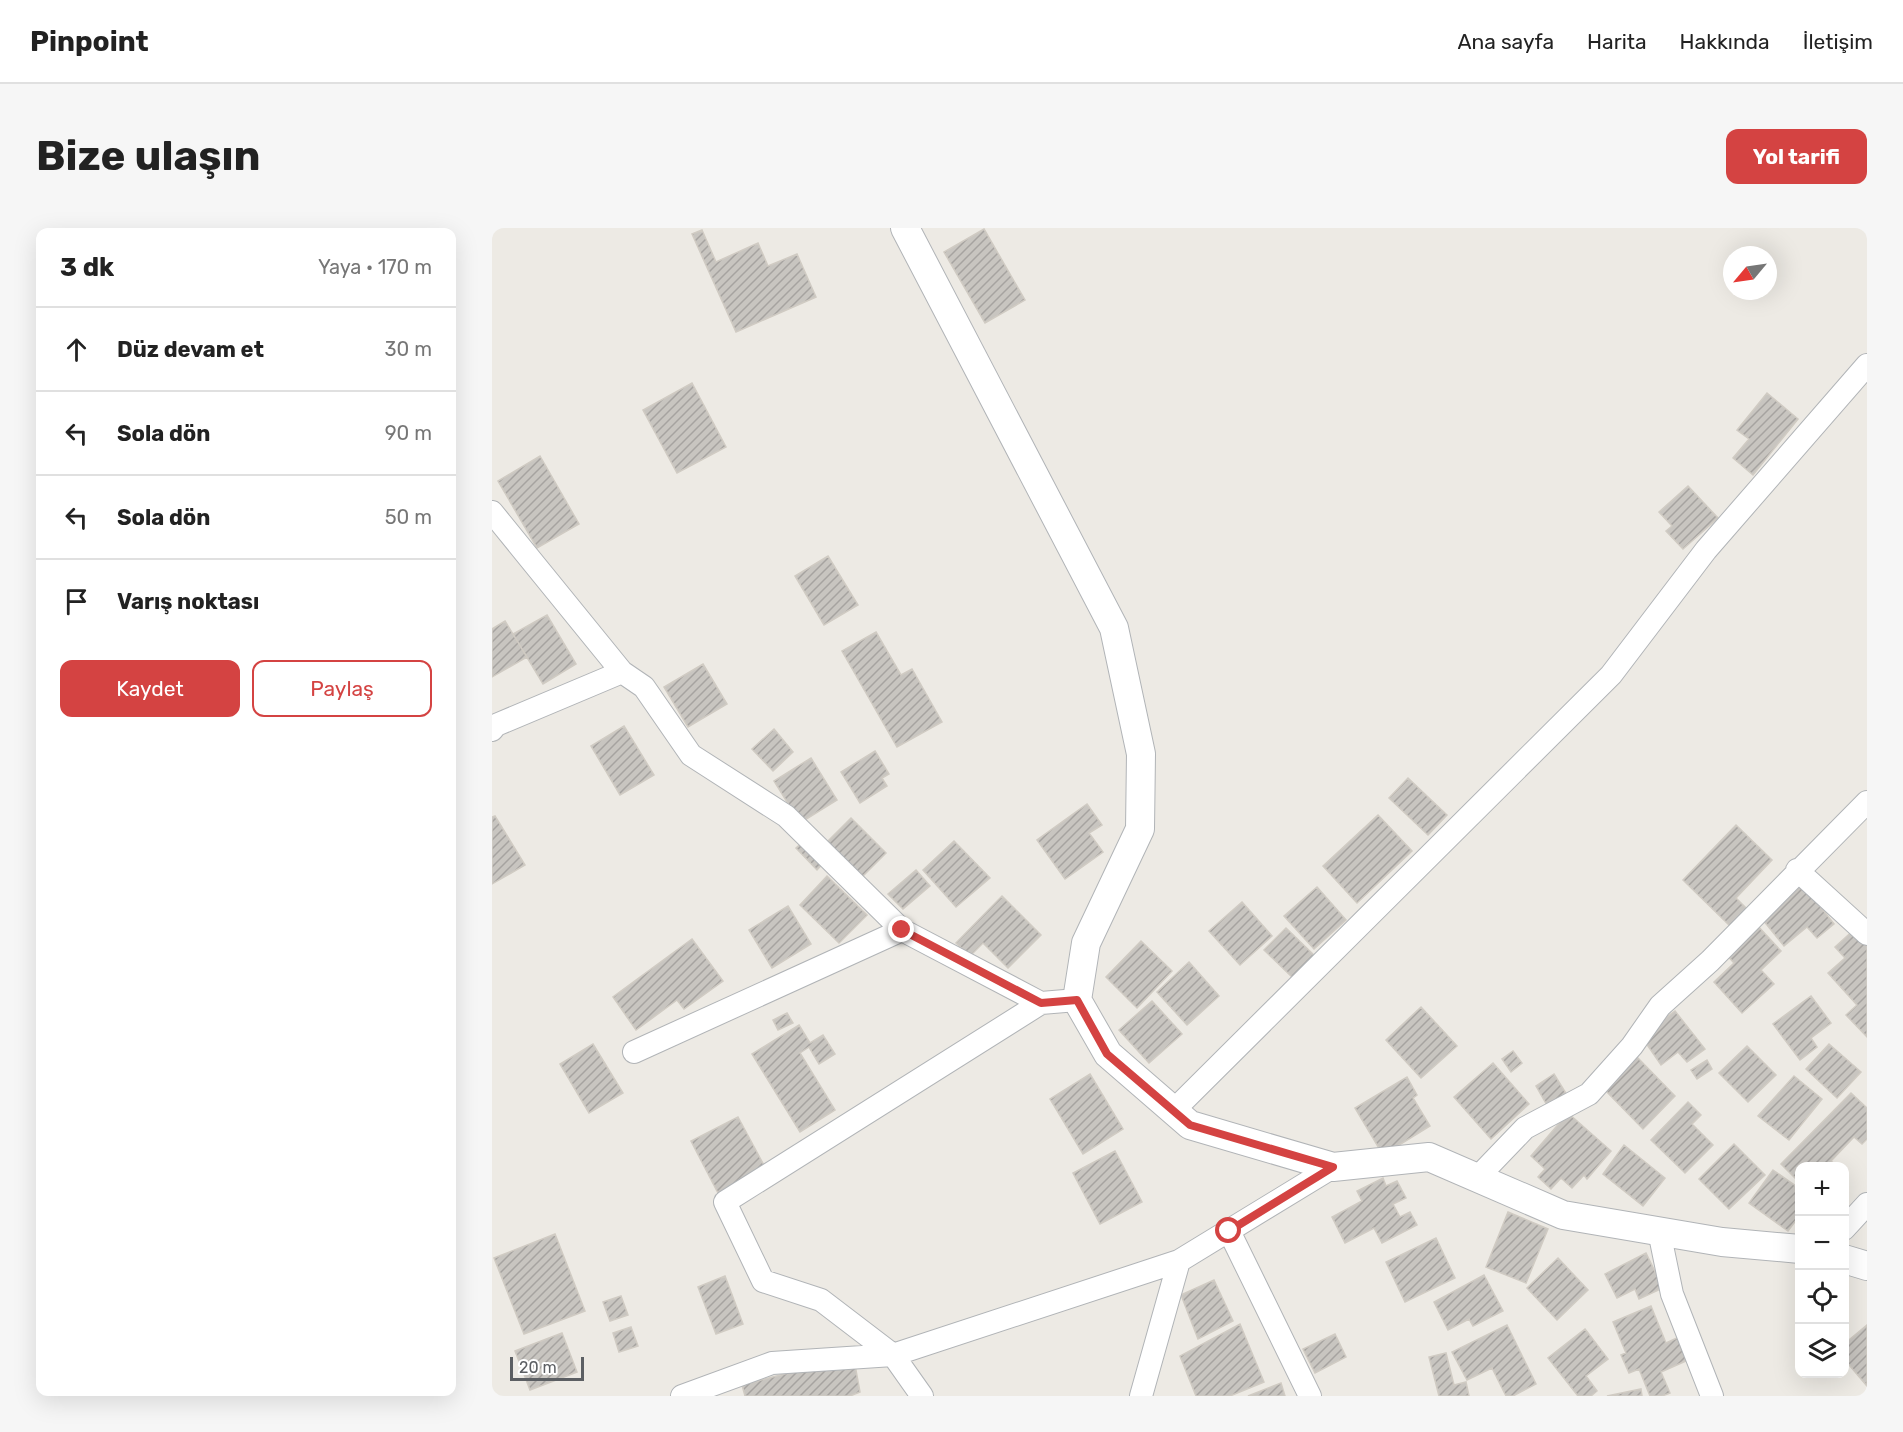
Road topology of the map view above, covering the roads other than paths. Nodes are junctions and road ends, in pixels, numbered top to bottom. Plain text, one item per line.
1 (905, 228) edge
2 (1867, 365) edge
3 (492, 512) edge
4 (622, 672) junction
5 (492, 730) edge
6 (1867, 802) edge
7 (1797, 870) junction
8 (902, 930) junction
9 (1867, 934) edge
10 (1077, 1000) junction
11 (1041, 1003) junction
12 (634, 1052) dead end
13 (1174, 1110) junction
14 (1333, 1167) junction
15 (1478, 1178) junction
16 (1867, 1204) edge
17 (1849, 1224) edge
18 (1229, 1231) junction
19 (1659, 1231) junction
20 (1795, 1249) edge
21 (1849, 1259) edge
22 (1179, 1261) junction
23 (1867, 1266) edge
24 (893, 1355) junction
25 (682, 1396) edge
26 (922, 1396) edge
27 (1141, 1396) edge
28 (1310, 1396) edge
29 (1712, 1396) edge

1 - 10 street
2 - 13 street
3 - 4 street
4 - 5 street
4 - 8 street
6 - 7 street
7 - 9 street
7 - 15 street
8 - 11 street
8 - 12 street
10 - 11 street
10 - 13 street
11 - 24 street
13 - 14 street
14 - 15 street
14 - 18 street
15 - 19 street
16 - 17 street
18 - 22 street
18 - 28 street
19 - 20 street
19 - 29 street
21 - 23 street
22 - 24 street
22 - 27 street
24 - 25 street
24 - 26 street

